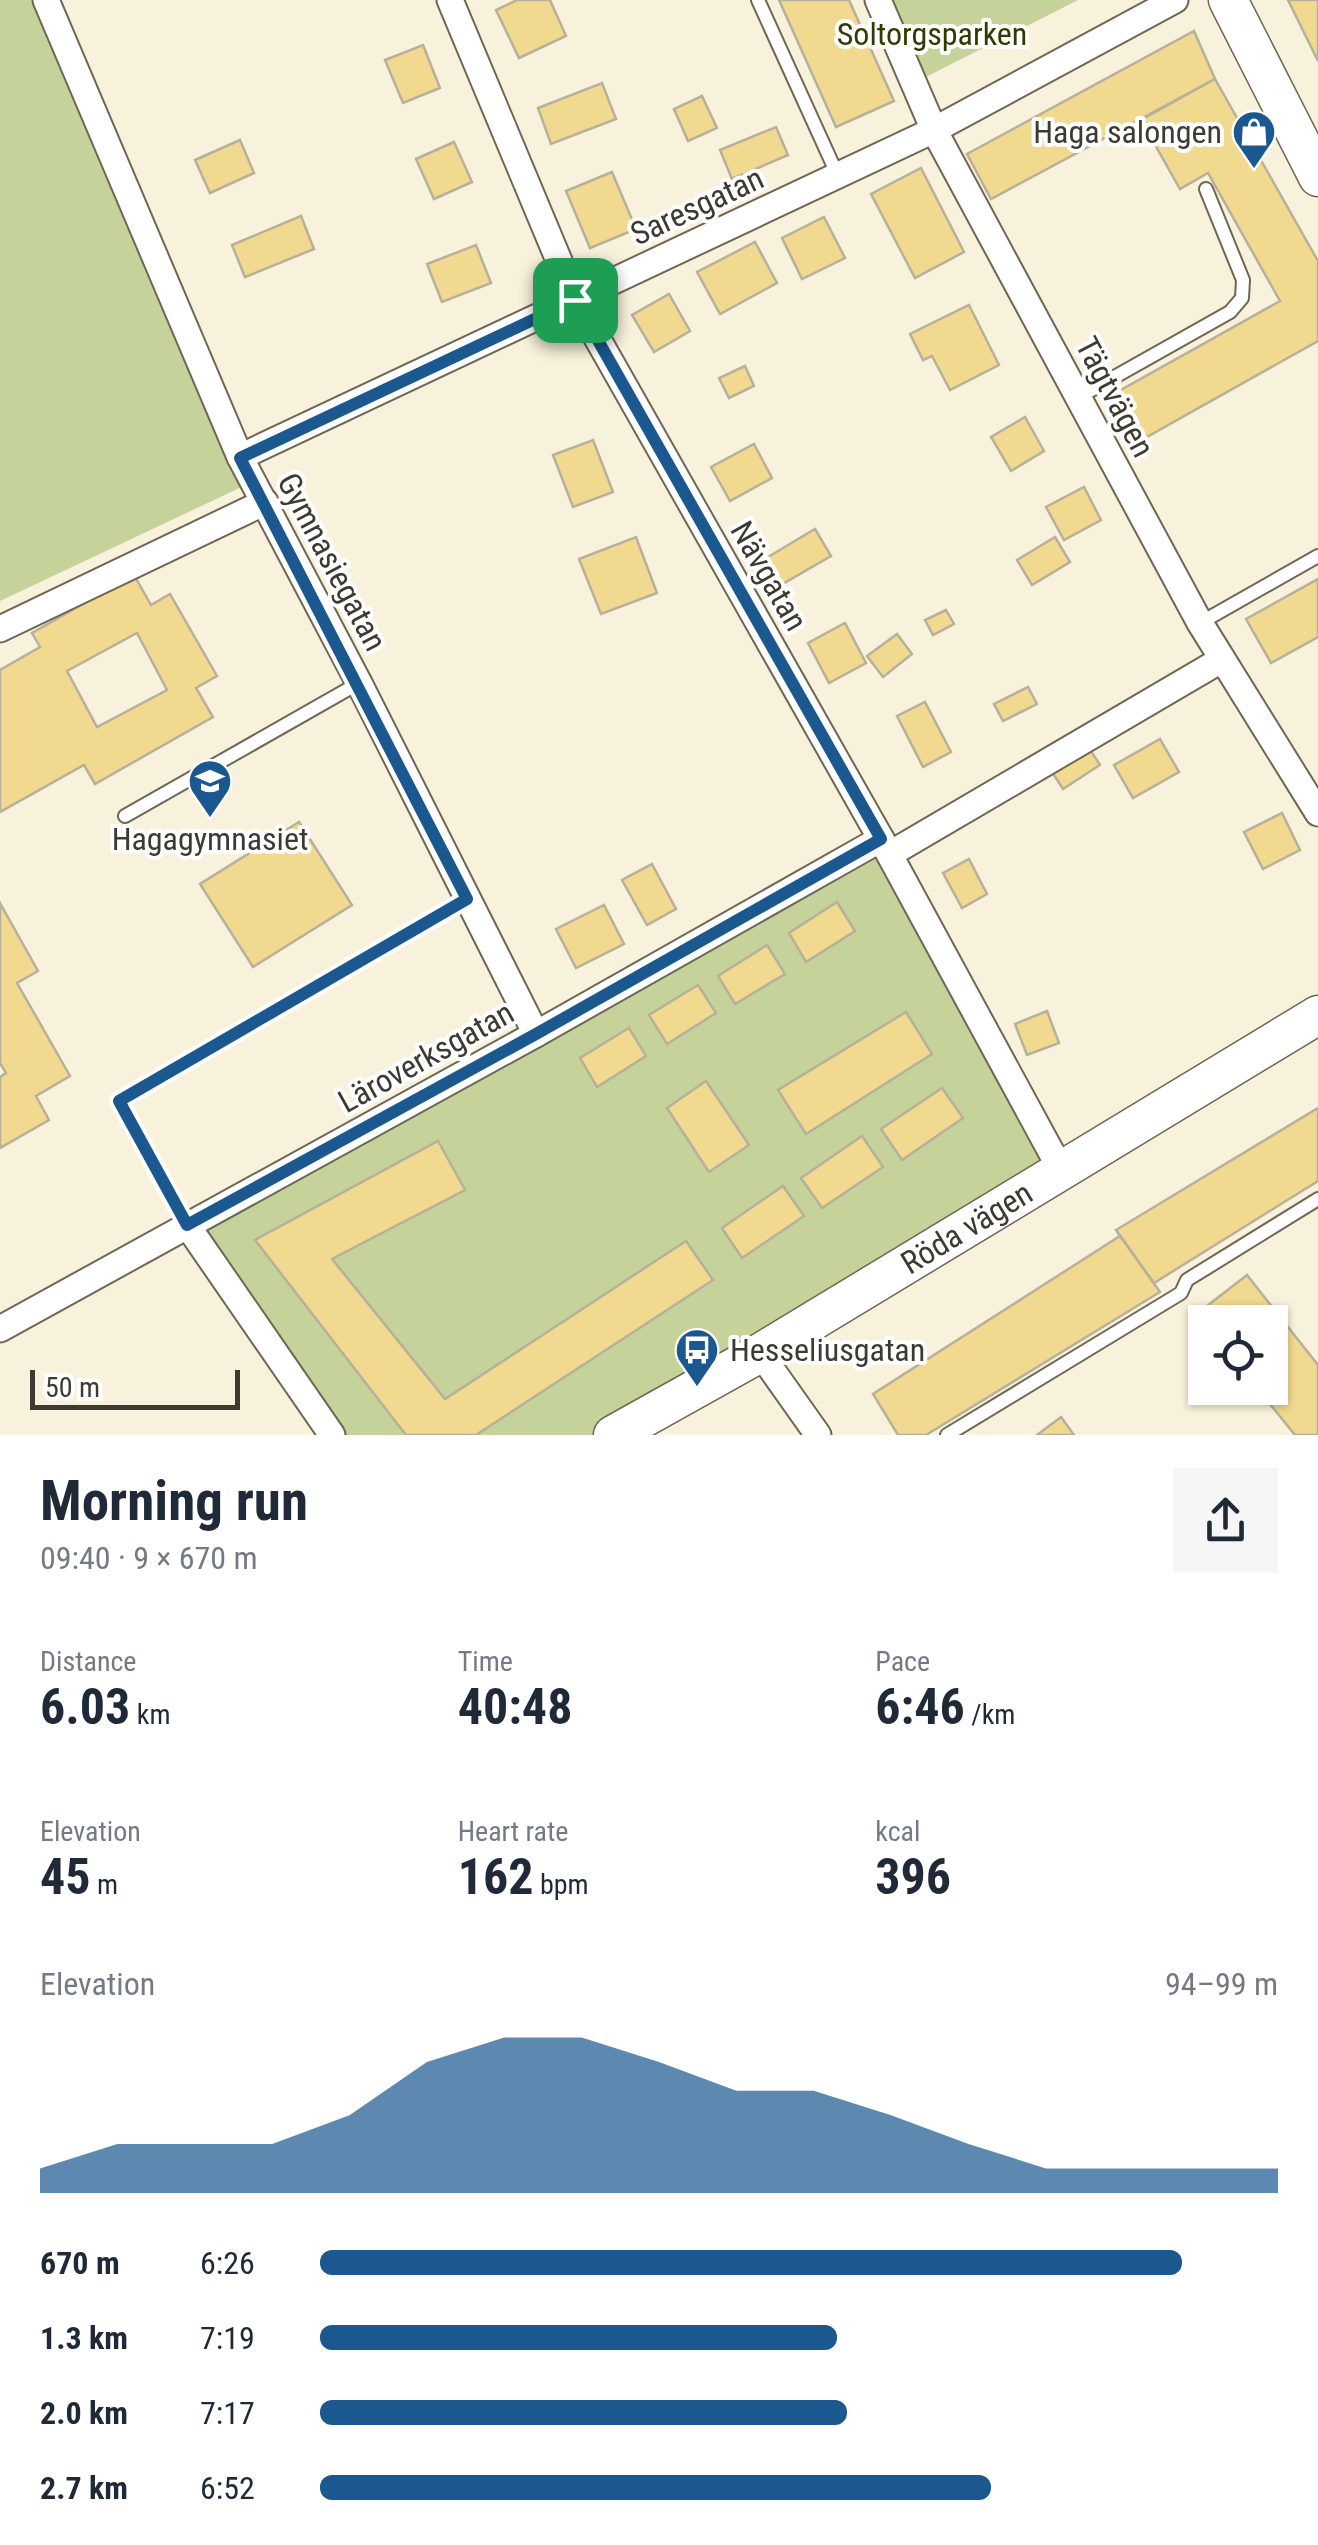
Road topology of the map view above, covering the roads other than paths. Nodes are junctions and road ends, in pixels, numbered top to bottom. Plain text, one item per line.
1 (46, 0) edge
2 (758, 0) edge
3 (878, 0) edge
4 (1175, 0) edge
5 (1228, 0) edge
6 (452, 1) edge
7 (934, 130) junction
8 (838, 176) junction
9 (1318, 177) edge
10 (1206, 189) dead end
11 (575, 300) junction
12 (1079, 398) junction
13 (240, 458) junction
14 (264, 502) junction
15 (1318, 556) edge
16 (1200, 622) junction
17 (0, 629) edge
18 (1221, 660) junction
19 (359, 684) junction
20 (1318, 812) edge
21 (126, 816) dead end
22 (886, 846) junction
23 (467, 899) junction
24 (1318, 1015) edge
25 (536, 1034) junction
26 (1061, 1170) junction
27 (1318, 1199) edge
28 (187, 1225) junction
29 (0, 1329) edge
30 (760, 1352) junction
31 (332, 1435) edge
32 (613, 1435) edge
33 (818, 1435) edge
34 (947, 1435) edge

1 - 13 street, Gymnasiegatan
2 - 8 lane
3 - 7 street, Tägtvägen
4 - 7 street, Saresgatan
5 - 9 street
6 - 11 street, Nävgatan
7 - 8 street, Saresgatan
7 - 12 street, Tägtvägen
8 - 11 street, Saresgatan
10 - 12 lane
11 - 13 street, Saresgatan
11 - 22 street, Nävgatan
12 - 16 street, Tägtvägen
13 - 14 street, Gymnasiegatan
14 - 17 street
14 - 19 street, Gymnasiegatan
15 - 16 lane
16 - 18 street, Tägtvägen
18 - 20 street, Tägtvägen
18 - 22 street, Läroverksgatan
19 - 21 lane
19 - 23 street, Gymnasiegatan
22 - 25 street, Läroverksgatan
22 - 26 street, Nävgatan
23 - 25 street, Gymnasiegatan
23 - 28 lane
24 - 26 street, Röda vägen
25 - 28 street, Läroverksgatan
26 - 30 street, Röda vägen
27 - 34 lane
28 - 29 street, Läroverksgatan
28 - 31 street
30 - 32 street, Röda vägen
30 - 33 street

